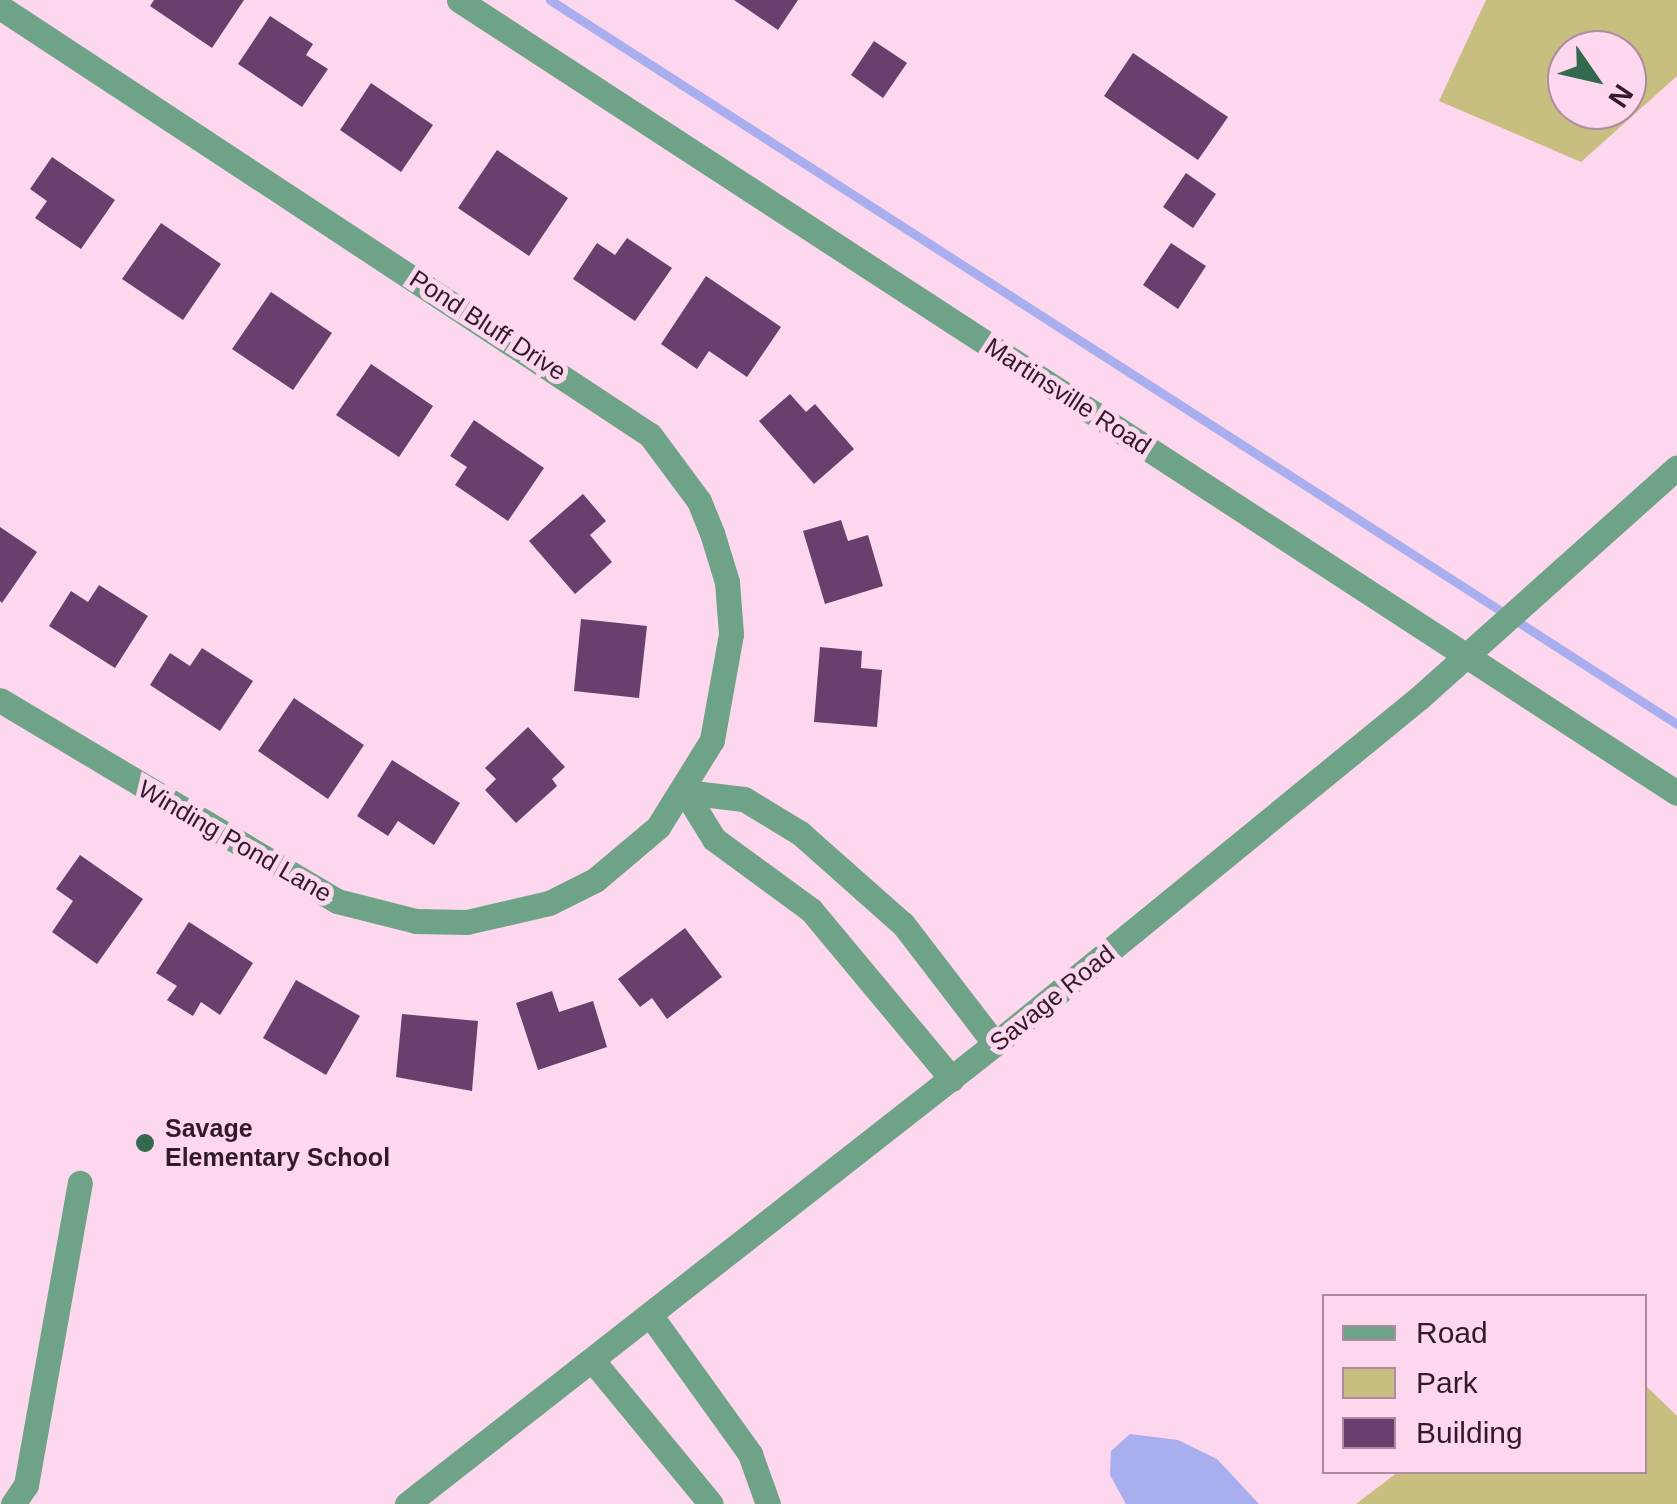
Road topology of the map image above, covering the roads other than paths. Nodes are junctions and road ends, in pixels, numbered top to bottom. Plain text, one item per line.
1 (459, 0) edge
2 (0, 7) edge
3 (1677, 467) edge
4 (1468, 655) junction
5 (0, 700) edge
6 (685, 792) junction
7 (1677, 792) edge
8 (995, 1044) junction
9 (952, 1079) junction
10 (80, 1183) dead end
11 (651, 1316) junction
12 (594, 1361) junction
13 (13, 1504) edge
14 (407, 1504) edge
15 (712, 1504) edge
16 (768, 1504) edge

1 - 4 street, Martinsville Road
2 - 6 street, Pond Bluff Drive
3 - 4 street, Savage Road
4 - 7 street, Martinsville Road
4 - 8 street, Savage Road
5 - 6 street, Winding Pond Lane
6 - 8 street
6 - 9 street
8 - 9 street, Savage Road
9 - 11 street, Savage Road
10 - 13 street
11 - 12 street, Savage Road
11 - 16 street
12 - 14 street, Savage Road
12 - 15 street

